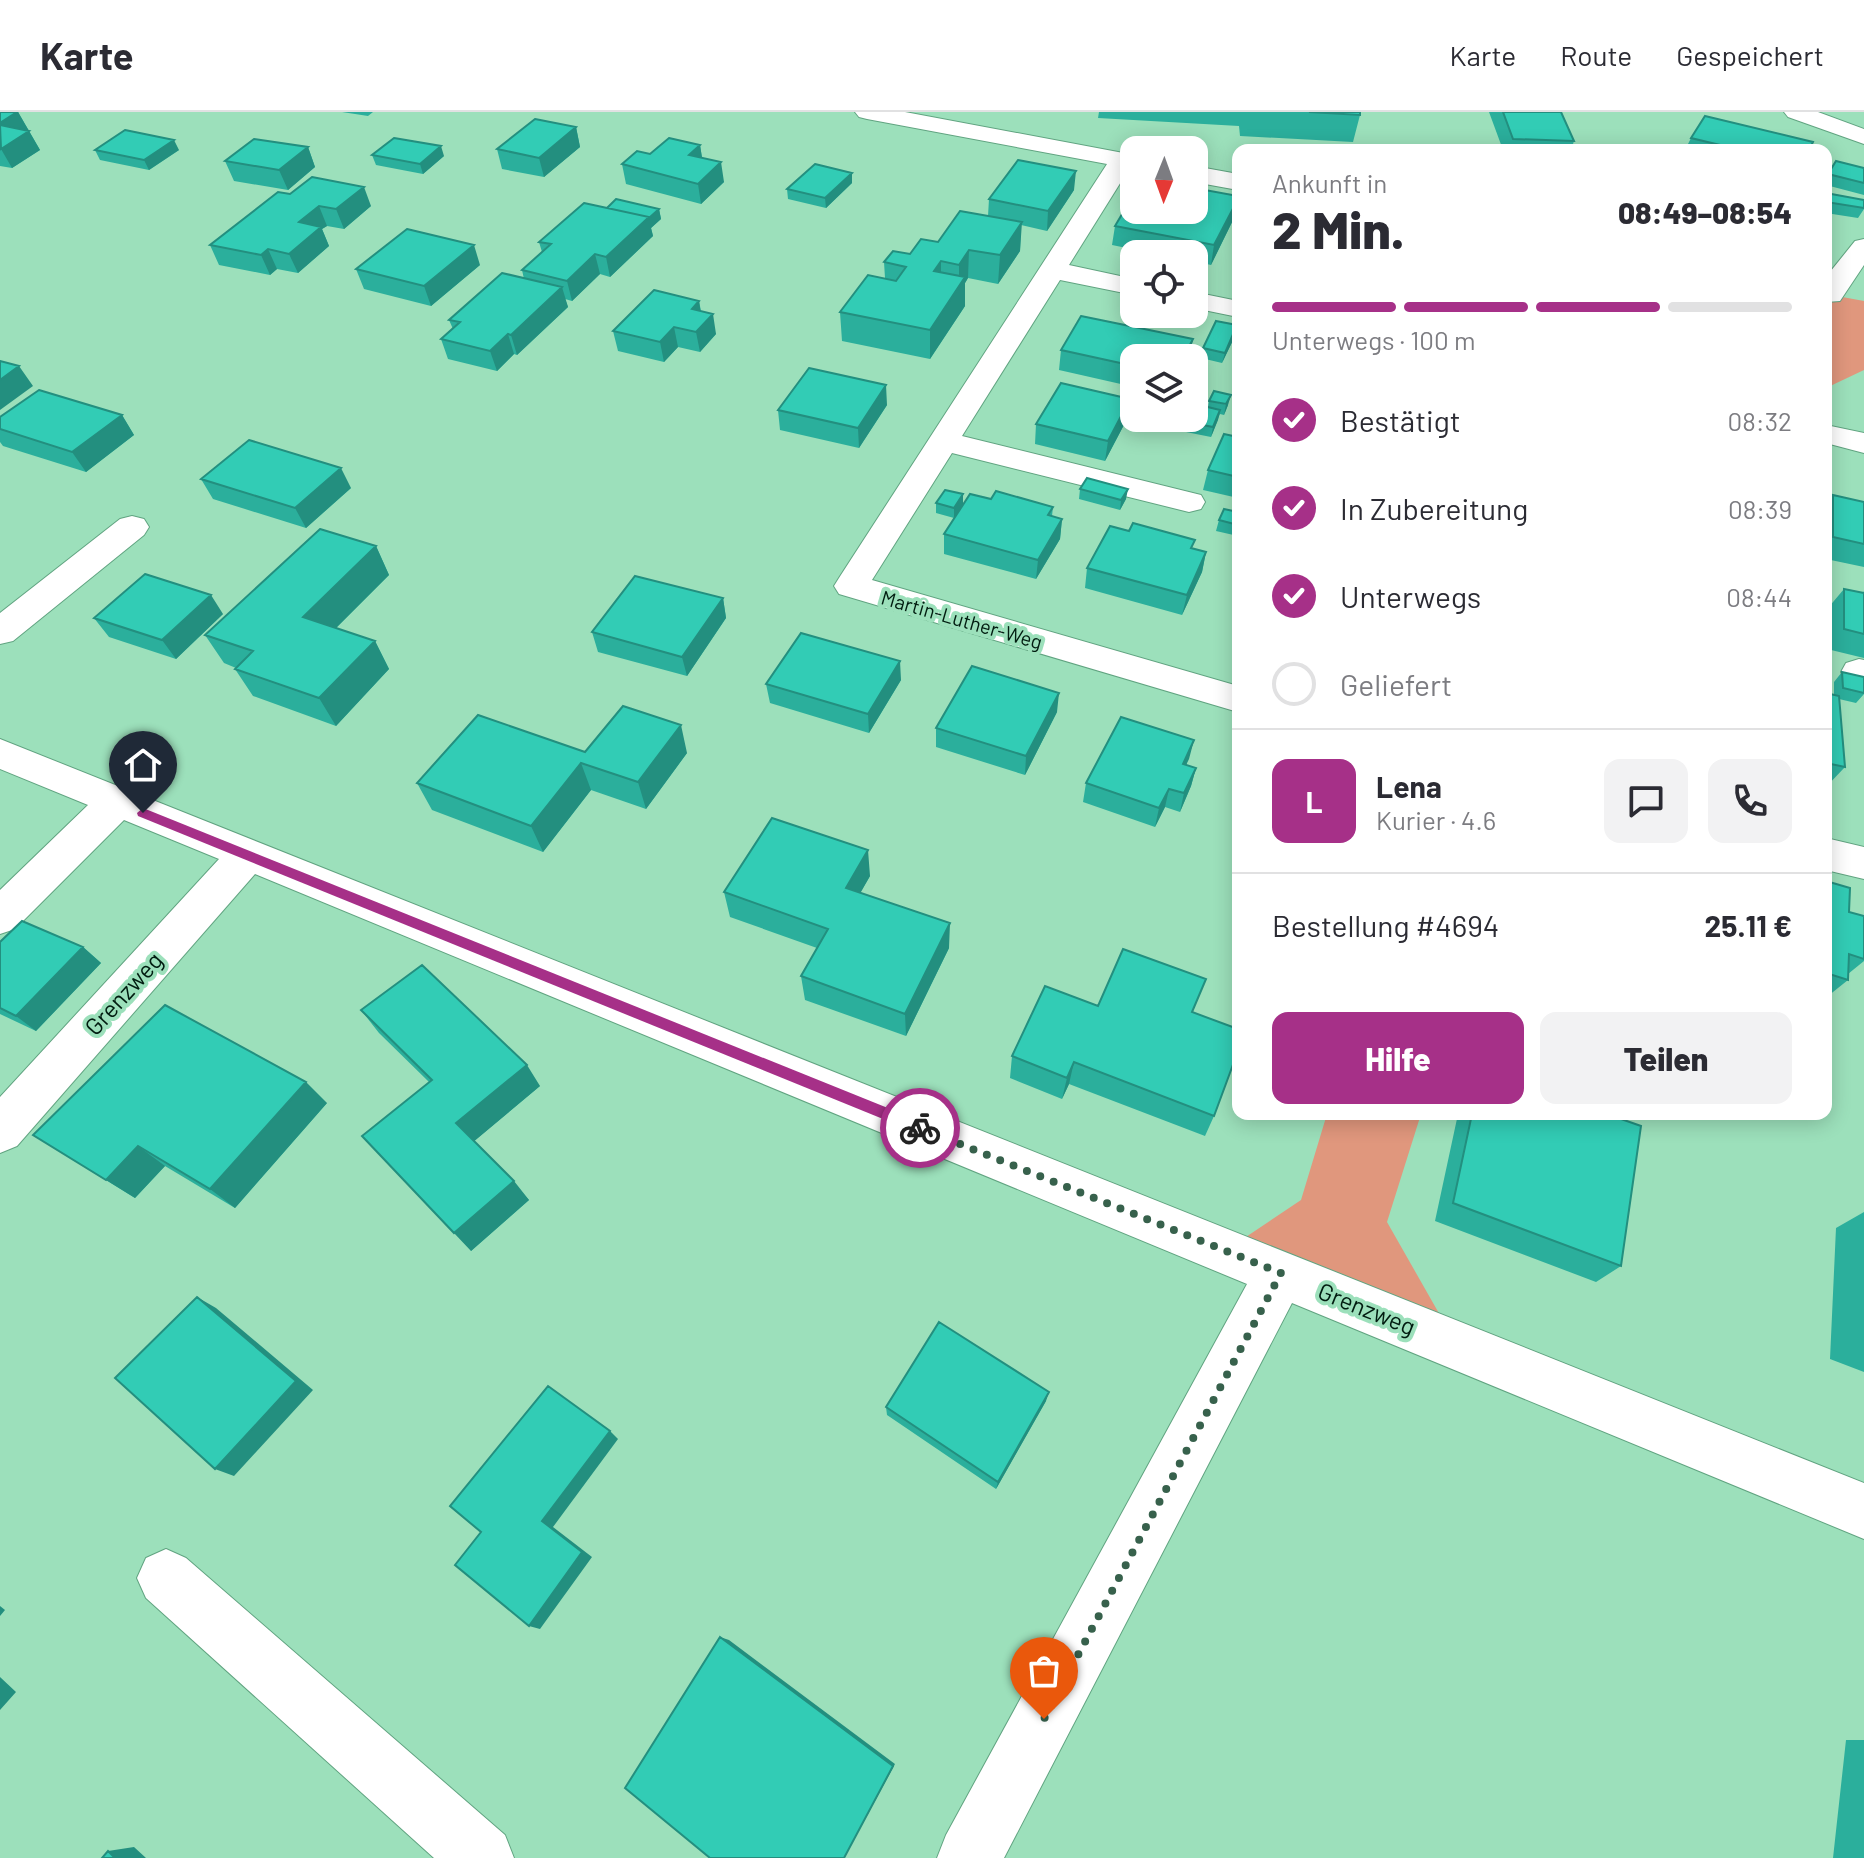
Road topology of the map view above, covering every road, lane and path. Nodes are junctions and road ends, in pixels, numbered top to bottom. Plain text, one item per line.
1 (867, 112) edge
2 (1796, 112) edge
3 (1864, 137) edge
4 (1120, 159) edge
5 (1120, 172) edge
6 (1208, 177) edge
7 (1232, 181) edge
8 (1864, 247) edge
9 (1052, 270) junction
10 (1120, 284) edge
11 (1836, 296) edge
12 (1208, 303) edge
13 (1232, 308) edge
14 (1832, 435) edge
15 (943, 441) junction
16 (1864, 443) edge
17 (1189, 502) dead end
18 (132, 527) dead end
19 (0, 632) edge
20 (1232, 697) edge
21 (0, 753) edge
22 (117, 802) junction
23 (1832, 855) edge
24 (247, 856) junction
25 (1864, 863) edge
26 (0, 917) edge
27 (0, 1131) edge
28 (1281, 1273) junction
29 (1864, 1511) edge
30 (166, 1578) dead end
31 (482, 1858) edge
32 (969, 1858) edge

1 - 4 street
2 - 3 street
5 - 9 street, Martin-Luther-Weg
6 - 7 street
8 - 11 street
9 - 10 street
9 - 15 street, Martin-Luther-Weg
12 - 13 street
14 - 16 street
15 - 17 street
15 - 20 street, Martin-Luther-Weg
18 - 19 street
21 - 22 street, Grenzweg
22 - 24 street, Grenzweg
22 - 26 street
23 - 25 street
24 - 27 street, Grenzweg
24 - 28 street, Grenzweg
28 - 29 street, Grenzweg
28 - 32 street
30 - 31 street

